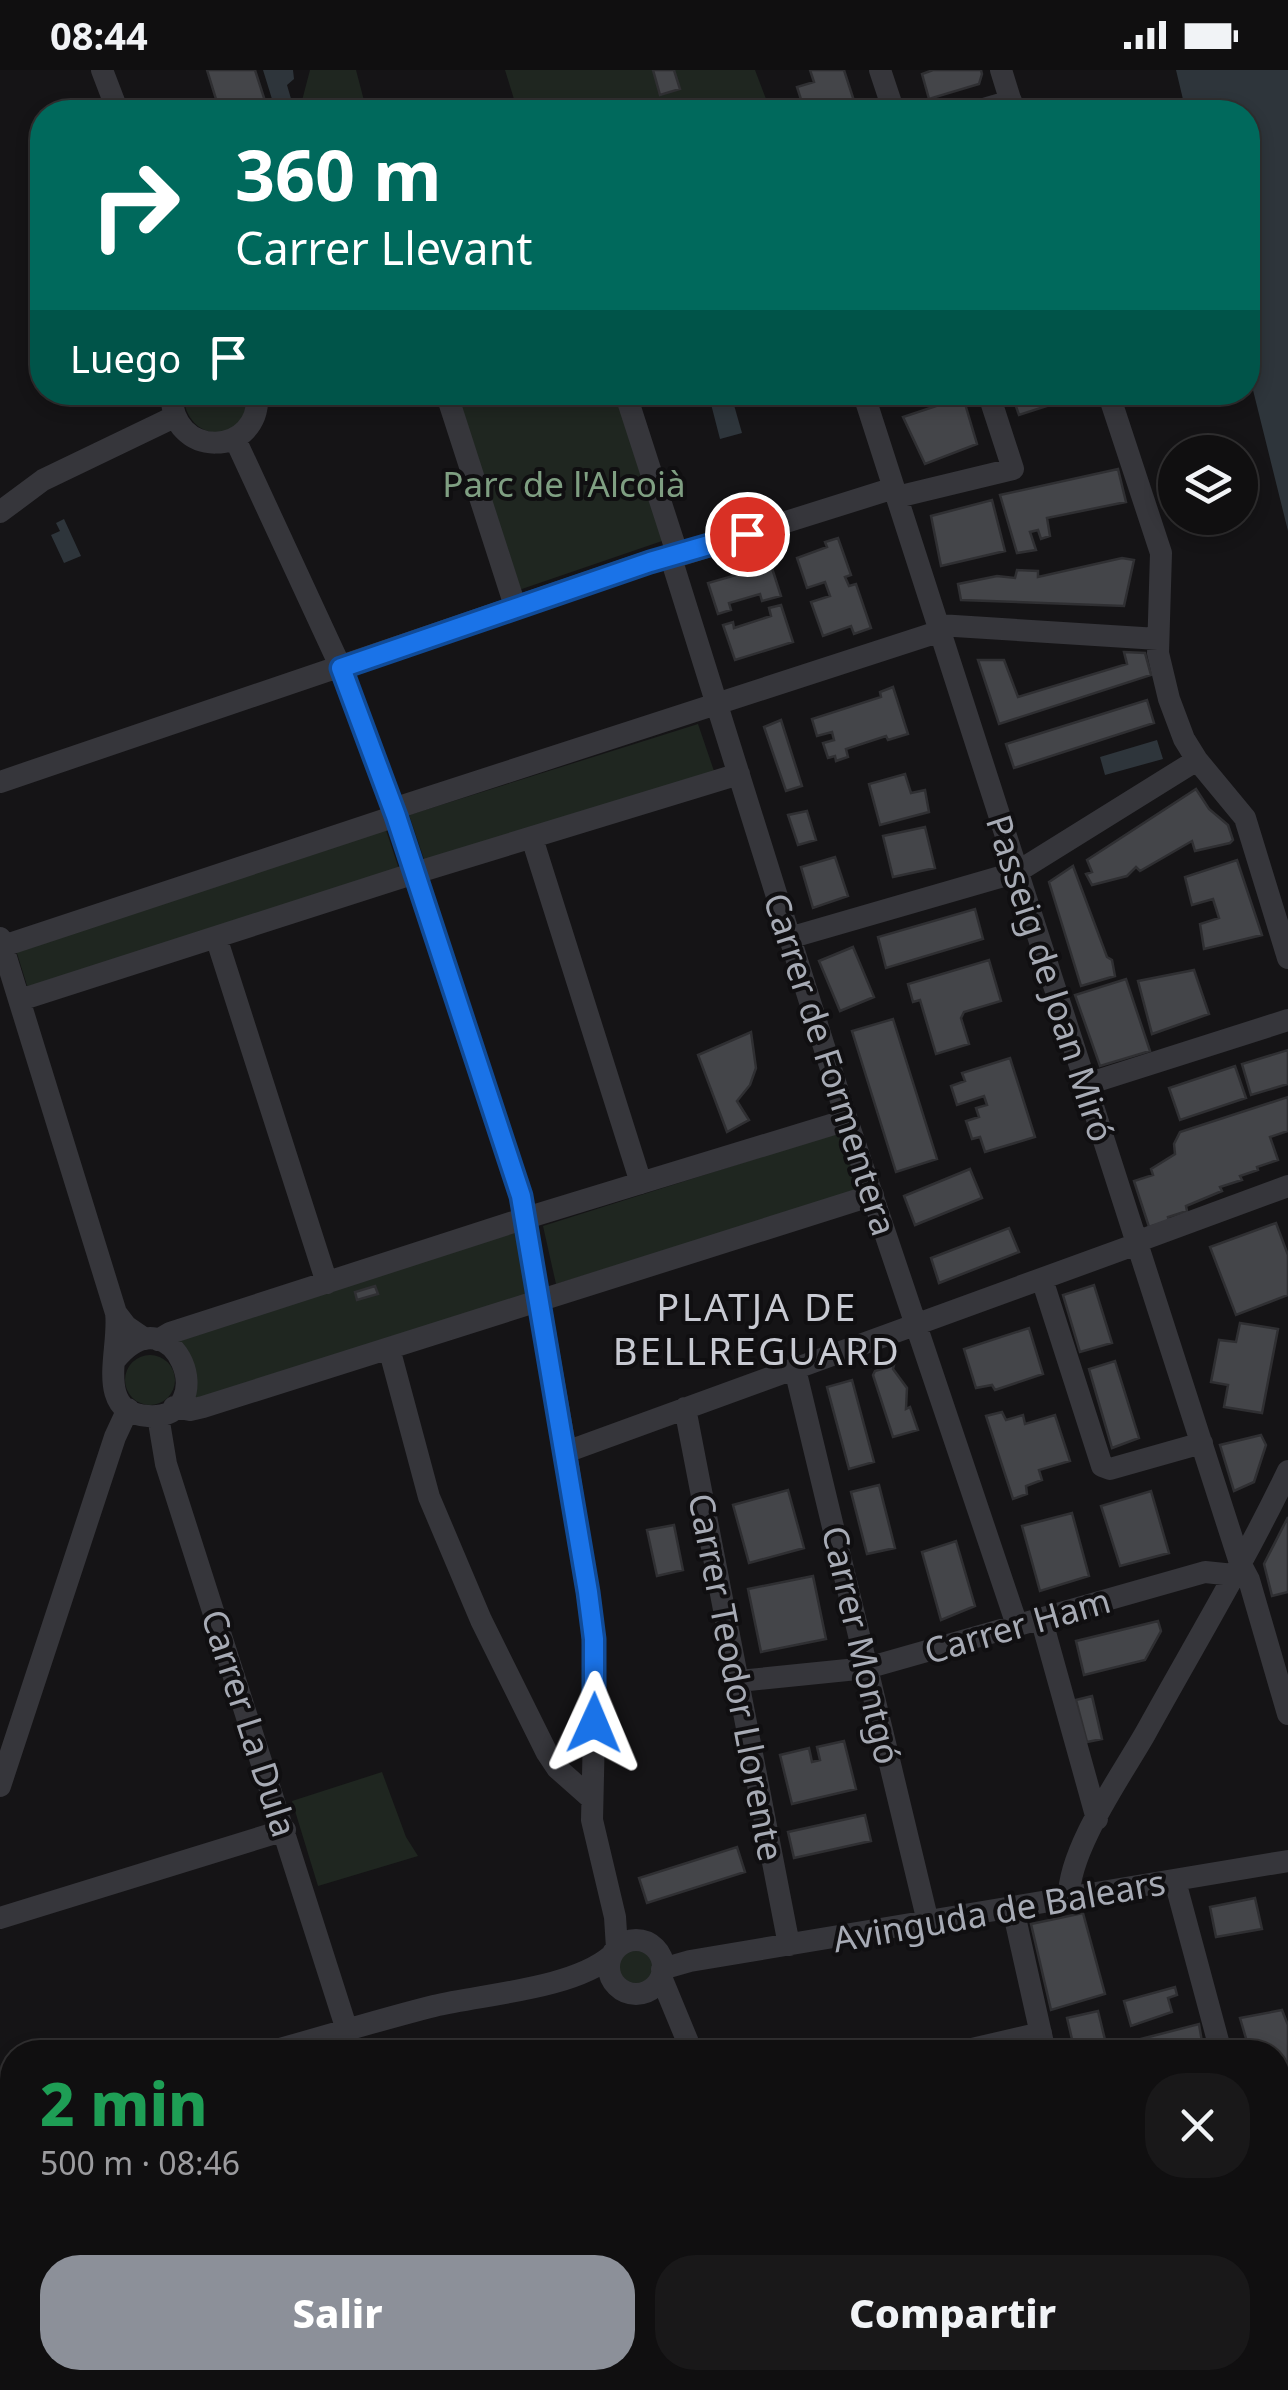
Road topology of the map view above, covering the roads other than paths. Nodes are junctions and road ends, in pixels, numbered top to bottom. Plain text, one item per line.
1 (102, 70) edge
2 (880, 70) edge
3 (1000, 70) edge
4 (113, 100) edge
5 (890, 100) edge
6 (1011, 100) edge
7 (173, 405) edge
8 (257, 405) edge
9 (450, 405) edge
10 (629, 405) edge
11 (867, 405) edge
12 (992, 405) edge
13 (1112, 405) edge
14 (174, 417) junction
15 (234, 438) junction
16 (896, 493) junction
17 (0, 512) edge
18 (674, 557) junction
19 (516, 610) junction
20 (940, 628) junction
21 (1158, 639) junction
22 (341, 668) junction
23 (716, 704) junction
24 (1197, 760) junction
25 (739, 774) junction
26 (0, 782) edge
27 (395, 813) junction
28 (532, 838) junction
29 (1017, 872) junction
30 (415, 873) junction
31 (216, 937) junction
32 (789, 938) junction
33 (1, 942) edge
34 (1288, 958) edge
35 (20, 1000) junction
36 (1286, 1021) edge
37 (1084, 1085) junction
38 (847, 1120) junction
39 (641, 1183) junction
40 (1288, 1186) edge
41 (873, 1195) junction
42 (526, 1218) junction
43 (1136, 1243) junction
44 (1042, 1279) junction
45 (327, 1283) junction
46 (541, 1302) junction
47 (116, 1312) junction
48 (918, 1324) junction
49 (151, 1340) junction
50 (389, 1348) junction
51 (116, 1360) junction
52 (795, 1368) junction
53 (686, 1408) junction
54 (128, 1409) junction
55 (166, 1411) junction
56 (1202, 1444) junction
57 (566, 1452) junction
58 (1288, 1470) edge
59 (1237, 1569) junction
60 (1041, 1618) junction
61 (1017, 1624) junction
62 (867, 1668) junction
63 (739, 1681) junction
64 (1288, 1714) edge
65 (0, 1786) edge
66 (592, 1800) junction
67 (1097, 1819) junction
68 (285, 1830) junction
69 (1288, 1861) edge
70 (1175, 1880) junction
71 (610, 1895) junction
72 (1069, 1899) junction
73 (1013, 1909) junction
74 (0, 1918) edge
75 (928, 1922) junction
76 (789, 1945) junction
77 (614, 1952) junction
78 (656, 1960) junction
79 (556, 1982) junction
80 (618, 1988) junction
81 (642, 1993) junction
82 (350, 2040) edge
83 (353, 2040) edge
84 (686, 2040) edge
85 (687, 2040) edge
86 (1042, 2040) edge
87 (1219, 2040) edge

1 - 4 street
2 - 5 street
3 - 6 street
7 - 14 street
8 - 15 street
9 - 19 street
10 - 18 street
11 - 16 street, Passeig de Joan Miró
12 - 16 street
13 - 21 street
14 - 15 street
14 - 17 street
15 - 22 street
16 - 18 street
16 - 20 street, Passeig de Joan Miró
18 - 19 street
18 - 23 street, Carrer de Formentera
19 - 22 street
20 - 21 street
20 - 23 street
20 - 29 street, Passeig de Joan Miró
21 - 24 street
22 - 26 street
22 - 27 street
23 - 25 street, Carrer de Formentera
23 - 27 street
24 - 29 street
24 - 34 street
25 - 28 street
25 - 32 street, Carrer de Formentera
27 - 30 street
27 - 33 street
28 - 30 street
28 - 39 street
29 - 32 street
29 - 37 street, Passeig de Joan Miró
30 - 31 street
30 - 42 street
31 - 35 street
31 - 45 street
32 - 38 street, Carrer de Formentera
33 - 35 street
35 - 47 street
36 - 37 street
37 - 43 street, Passeig de Joan Miró
38 - 39 street
38 - 41 street, Carrer de Formentera
39 - 42 street
40 - 43 street
41 - 46 street
41 - 48 street, Carrer de Formentera
42 - 45 street
42 - 46 street
43 - 44 street
43 - 56 street, Passeig de Joan Miró
44 - 48 street
44 - 56 street
45 - 49 street
46 - 50 street
46 - 57 street
47 - 49 street
47 - 51 street
48 - 52 street
48 - 61 street, Carrer de Formentera
49 - 51 street
49 - 55 street
50 - 55 street
50 - 66 street
51 - 54 street
52 - 53 street
52 - 62 street, Carrer Montgó
53 - 57 street
53 - 63 street, Carrer Teodor Llorente
54 - 55 street
54 - 65 street
55 - 68 street, Carrer La Dula
56 - 59 street, Passeig de Joan Miró
57 - 66 street
58 - 59 street
59 - 60 street, Carrer Ham
59 - 64 street, Passeig de Joan Miró
59 - 67 street
60 - 61 street, Carrer Ham
60 - 67 street
61 - 62 street, Carrer Ham
62 - 63 street, Carrer Ham
62 - 75 street, Carrer Montgó
63 - 76 street, Carrer Teodor Llorente
66 - 71 street
67 - 72 street
68 - 74 street
68 - 82 street, Carrer La Dula
69 - 70 street, Avinguda de Balears
70 - 72 street, Avinguda de Balears
70 - 87 street
71 - 77 street
71 - 78 street
72 - 73 street, Avinguda de Balears
73 - 75 street, Avinguda de Balears
73 - 86 street
75 - 76 street, Avinguda de Balears
76 - 78 street, Avinguda de Balears
77 - 78 street
77 - 79 street
77 - 80 street
78 - 81 street
78 - 85 street
79 - 80 street
79 - 83 street
80 - 81 street
81 - 84 street

